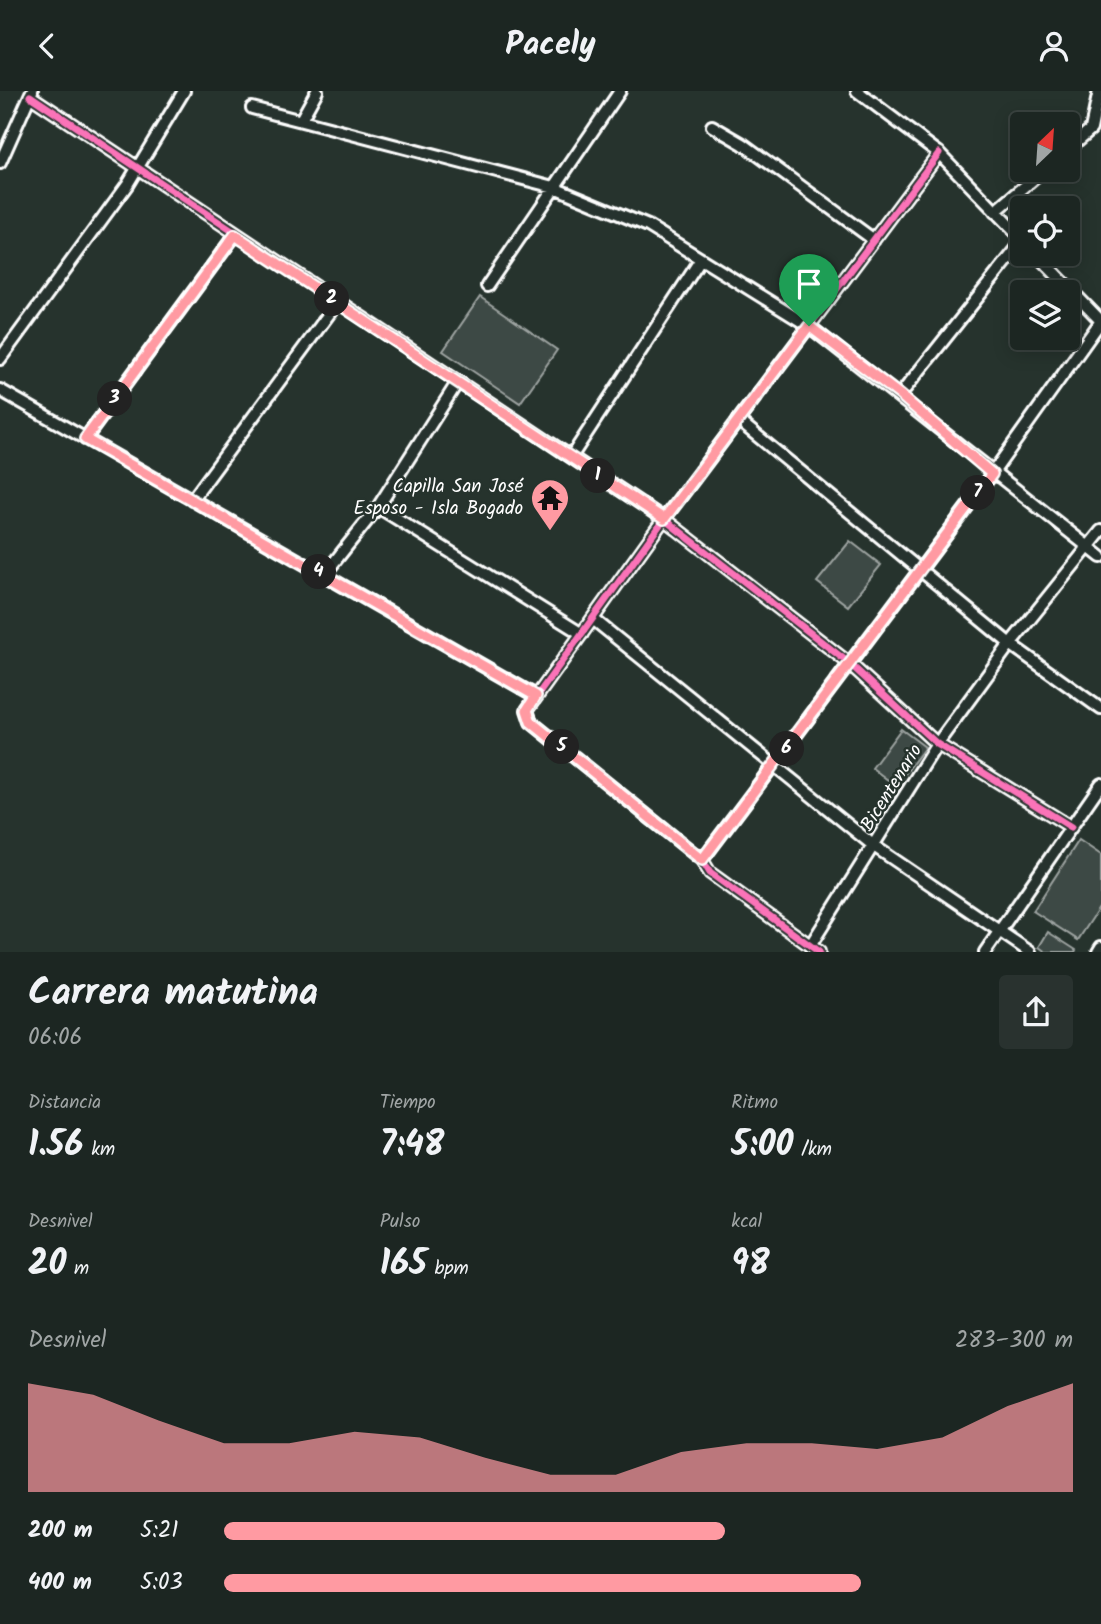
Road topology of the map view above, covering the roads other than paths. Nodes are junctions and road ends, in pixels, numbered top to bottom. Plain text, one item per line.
1 (184, 91) edge
2 (317, 91) edge
3 (857, 91) edge
4 (1099, 91) edge
5 (616, 92) edge
6 (31, 93) edge
7 (253, 108) dead end
8 (302, 118) junction
9 (712, 125) dead end
10 (1091, 129) junction
11 (1080, 139) edge
12 (1101, 139) edge
13 (939, 153) junction
14 (0, 163) edge
15 (136, 166) junction
16 (1030, 182) edge
17 (554, 187) junction
18 (995, 212) junction
19 (1010, 228) edge
20 (235, 235) junction
21 (874, 240) junction
22 (1010, 255) edge
23 (701, 259) junction
24 (1048, 266) edge
25 (486, 286) dead end
26 (337, 303) junction
27 (1101, 321) edge
28 (809, 326) junction
29 (0, 359) edge
30 (457, 383) junction
31 (0, 390) edge
32 (900, 395) junction
33 (738, 420) junction
34 (85, 439) junction
35 (571, 457) junction
36 (992, 474) junction
37 (192, 500) junction
38 (378, 507) junction
39 (664, 519) junction
40 (1101, 531) edge
41 (1088, 547) junction
42 (1101, 557) edge
43 (921, 569) junction
44 (324, 575) junction
45 (593, 619) junction
46 (582, 634) junction
47 (1010, 644) junction
48 (850, 664) junction
49 (536, 696) junction
50 (1101, 709) edge
51 (937, 744) junction
52 (774, 766) junction
53 (1101, 784) edge
54 (1071, 827) junction
55 (874, 846) junction
56 (702, 860) junction
57 (999, 931) junction
58 (1101, 947) edge
59 (815, 949) edge
60 (985, 952) edge
61 (1030, 952) edge
62 (1098, 952) edge

1 - 15 street
2 - 8 street
3 - 13 street
4 - 10 street
5 - 17 street
6 - 14 street
6 - 15 street
7 - 8 street
8 - 17 street
9 - 21 street
10 - 11 street
10 - 12 street
13 - 18 street
13 - 21 street
15 - 20 street
15 - 29 street
16 - 18 street
17 - 23 street
17 - 25 street
18 - 19 street
20 - 26 street
20 - 34 street
21 - 28 street
22 - 32 street
23 - 28 street
23 - 35 street
24 - 27 street
26 - 30 street
26 - 37 street
27 - 36 street
28 - 32 street
28 - 33 street
30 - 35 street
30 - 38 street
31 - 34 street
32 - 36 street
33 - 39 street
33 - 43 street
34 - 37 street
35 - 39 street
36 - 41 street
36 - 43 street
37 - 44 street
38 - 44 street
38 - 46 street
39 - 45 street
39 - 48 street
40 - 41 street, Bicentenario
41 - 42 street
41 - 47 street, Bicentenario
43 - 47 street
43 - 48 street
44 - 49 street
45 - 46 street
45 - 52 street
46 - 49 street
47 - 50 street
47 - 51 street, Bicentenario
48 - 51 street
48 - 52 street
49 - 56 street
51 - 54 street
51 - 55 street, Bicentenario
52 - 55 street
52 - 56 street
53 - 54 street
54 - 57 street
55 - 57 street
55 - 59 street, Bicentenario
56 - 59 street
57 - 60 street
57 - 61 street
58 - 62 street

